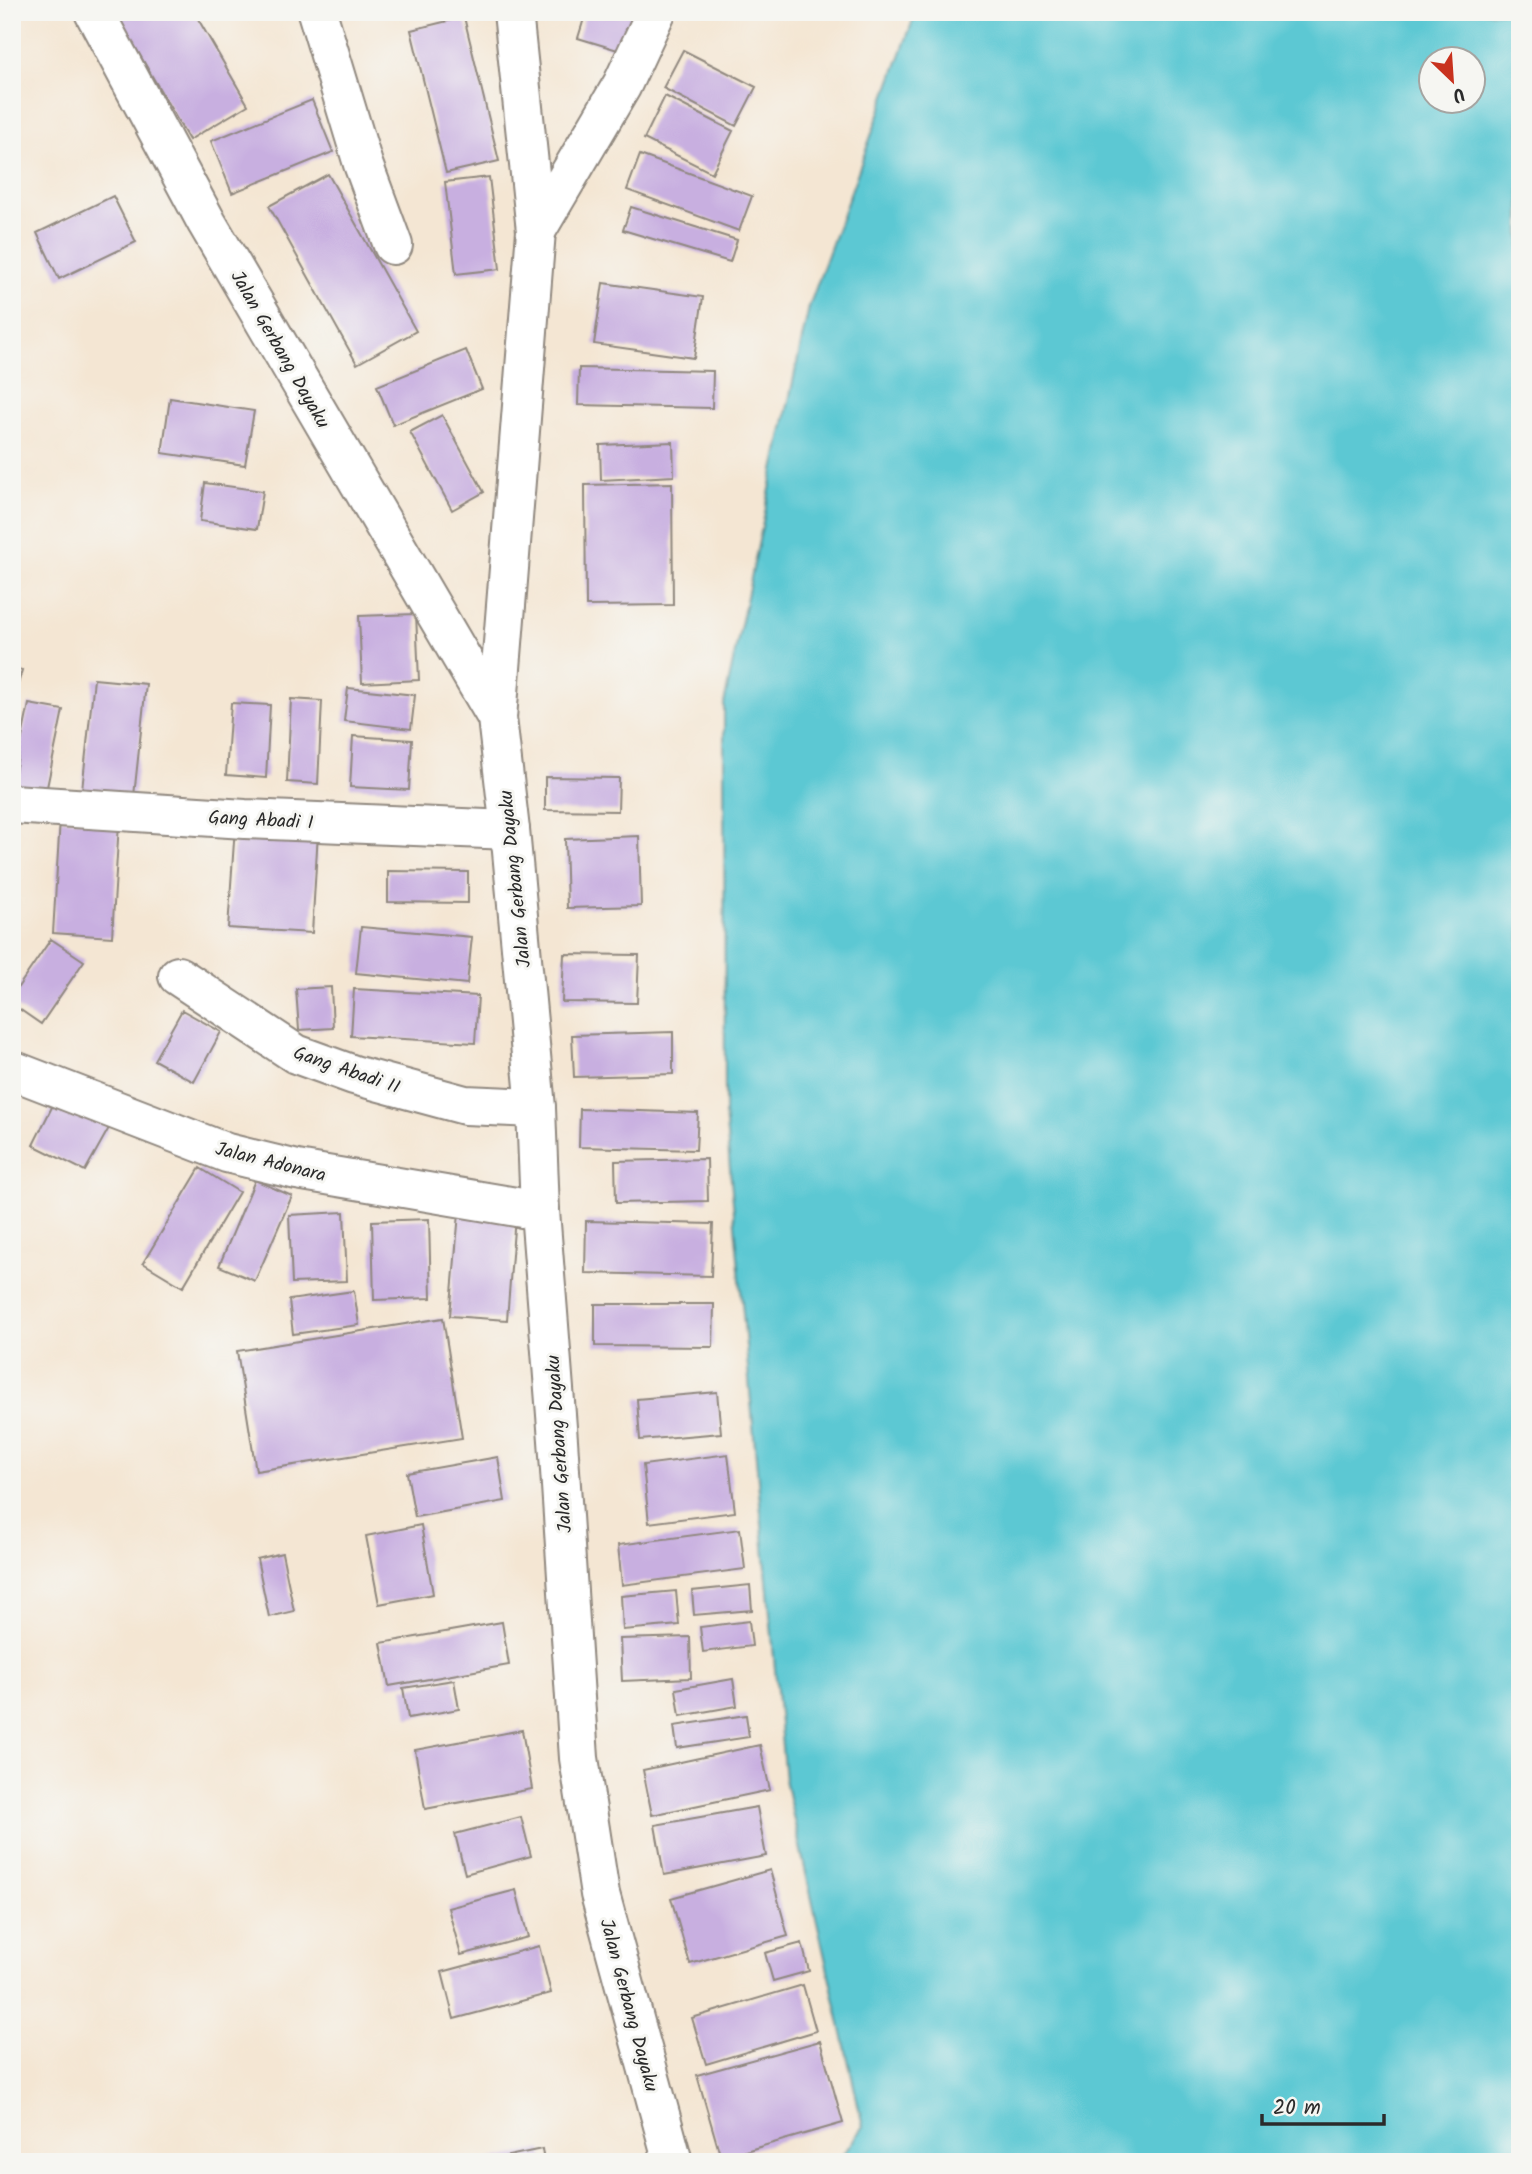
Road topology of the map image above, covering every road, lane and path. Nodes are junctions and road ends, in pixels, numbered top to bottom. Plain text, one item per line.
1 (94, 12) edge
2 (317, 12) edge
3 (513, 12) edge
4 (656, 12) edge
5 (536, 231) junction
6 (393, 245) dead end
7 (497, 718) junction
8 (12, 804) edge
9 (510, 830) junction
10 (178, 976) dead end
11 (12, 1070) edge
12 (536, 1108) junction
13 (540, 1212) junction
14 (673, 2162) edge

1 - 7 main road, Jalan Gerbang Dayaku
2 - 6 main road
3 - 5 main road, Jalan Gerbang Dayaku
4 - 5 main road
5 - 7 main road, Jalan Gerbang Dayaku
7 - 9 main road, Jalan Gerbang Dayaku
8 - 9 main road, Gang Abadi I
9 - 12 main road, Jalan Gerbang Dayaku
10 - 12 main road, Gang Abadi II
11 - 13 main road, Jalan Adonara
12 - 13 main road, Jalan Gerbang Dayaku
13 - 14 main road, Jalan Gerbang Dayaku

